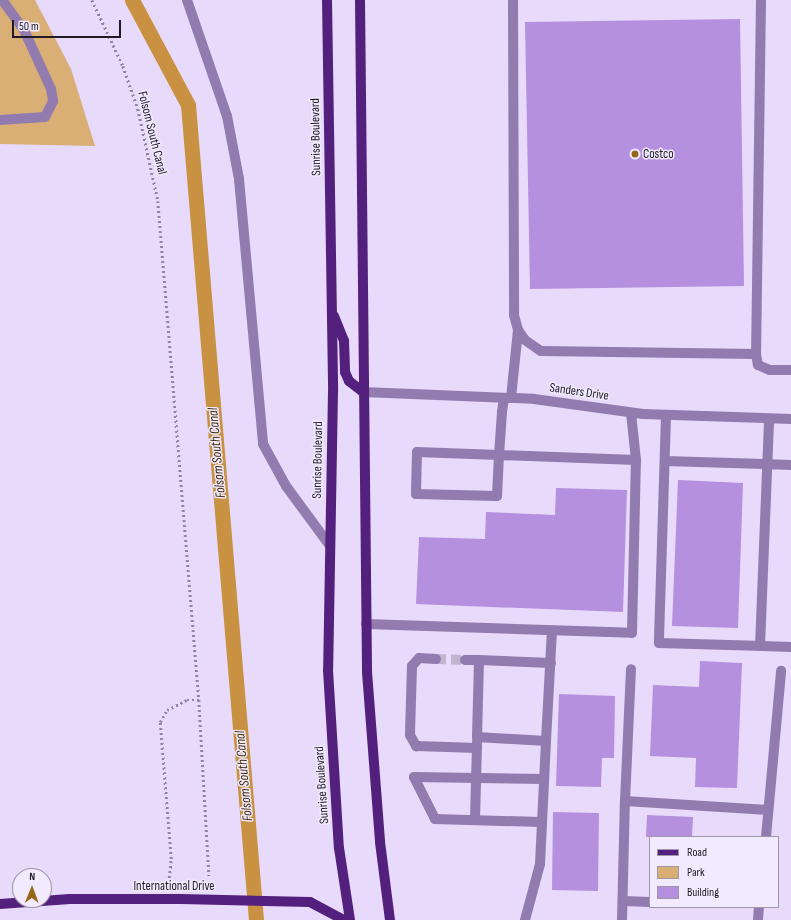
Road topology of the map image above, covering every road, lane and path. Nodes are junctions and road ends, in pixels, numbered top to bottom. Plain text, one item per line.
1 (2, 0) edge
2 (92, 0) edge
3 (186, 0) edge
4 (327, 0) edge
5 (360, 0) edge
6 (513, 0) edge
7 (761, 0) edge
8 (0, 120) edge
9 (331, 310) junction
10 (518, 330) junction
11 (756, 354) junction
12 (791, 370) edge
13 (363, 392) junction
14 (507, 398) junction
15 (631, 413) junction
16 (666, 416) junction
17 (769, 419) junction
18 (791, 419) edge
19 (499, 455) junction
20 (636, 460) junction
21 (665, 461) junction
22 (768, 464) junction
23 (791, 465) edge
24 (330, 546) junction
25 (366, 624) junction
26 (552, 630) junction
27 (760, 646) junction
28 (791, 647) edge
29 (436, 659) tunnel mouth
30 (465, 660) tunnel mouth
31 (479, 660) junction
32 (551, 663) junction
33 (630, 669) dead end
34 (781, 671) dead end
35 (199, 700) junction
36 (546, 741) junction
37 (477, 742) junction
38 (476, 778) junction
39 (544, 779) junction
40 (625, 801) junction
41 (768, 810) junction
42 (475, 820) junction
43 (541, 822) junction
44 (766, 836) edge
45 (209, 876) dead end
46 (168, 898) junction
47 (623, 901) junction
48 (649, 902) edge
49 (0, 904) edge
50 (760, 908) edge
51 (344, 920) edge
52 (350, 920) edge
53 (390, 920) edge
54 (525, 920) edge
55 (622, 920) edge
56 (758, 920) edge

1 - 8 street
2 - 35 path, Folsom South Canal
3 - 24 street
4 - 9 main road, Sunrise Boulevard
5 - 13 main road
6 - 10 street
7 - 11 street
9 - 13 main road
9 - 24 main road, Sunrise Boulevard
10 - 11 street
10 - 14 street
11 - 12 street
13 - 14 street, Sanders Drive
13 - 25 main road
14 - 15 street, Sanders Drive
14 - 19 street
15 - 16 street, Sanders Drive
15 - 20 street
16 - 17 street, Sanders Drive
16 - 21 street
17 - 18 street, Sanders Drive
17 - 22 street
19 - 19 street
19 - 20 street
20 - 26 street
21 - 22 street
21 - 27 street
22 - 23 street
22 - 27 street
24 - 52 main road, Sunrise Boulevard
25 - 26 street
25 - 53 main road
26 - 32 street
27 - 28 street
29 - 37 street
30 - 31 street
31 - 32 street
31 - 37 street
32 - 36 street
33 - 40 street
34 - 41 street
35 - 45 path, Folsom South Canal
35 - 46 path
36 - 37 street
36 - 39 street
37 - 38 street
38 - 39 street
38 - 42 street
38 - 42 street
39 - 43 street
40 - 41 street
40 - 47 street
41 - 44 street
42 - 43 street
43 - 54 street
46 - 49 main road, International Drive
46 - 51 main road, International Drive, bridge
47 - 48 street
47 - 55 street
50 - 56 street

